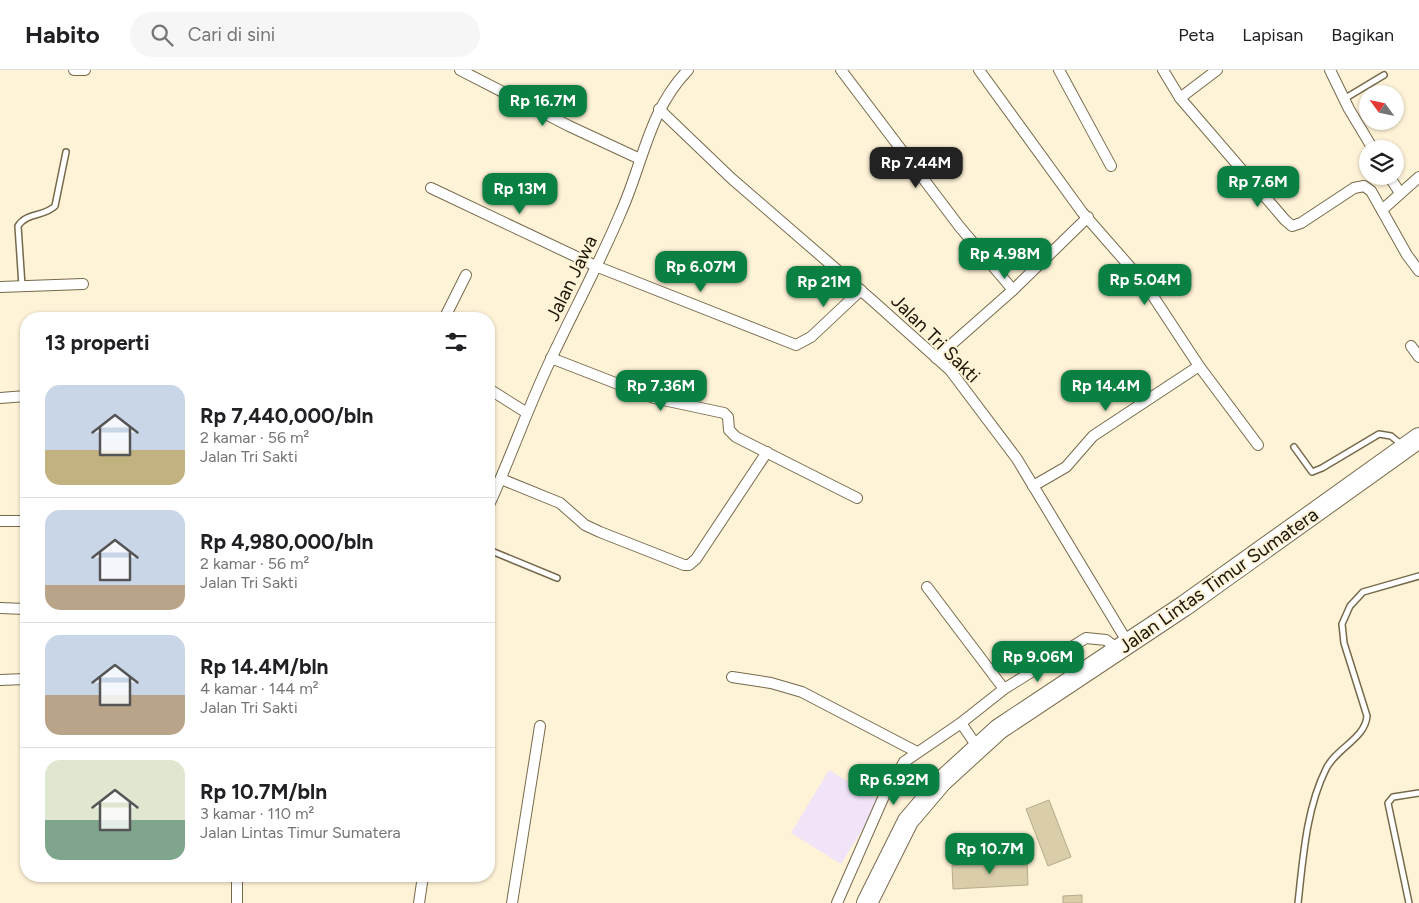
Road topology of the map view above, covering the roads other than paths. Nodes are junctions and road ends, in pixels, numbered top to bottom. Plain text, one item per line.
1 (74, 70) edge
2 (85, 70) edge
3 (460, 70) edge
4 (688, 70) edge
5 (841, 70) edge
6 (979, 70) edge
7 (1058, 70) edge
8 (1163, 70) edge
9 (1217, 70) edge
10 (1330, 70) edge
11 (1384, 75) dead end
12 (1180, 98) junction
13 (1344, 99) junction
14 (659, 109) junction
15 (1368, 140) edge
16 (66, 152) dead end
17 (640, 159) junction
18 (1111, 166) dead end
19 (1419, 177) edge
20 (1395, 185) edge
21 (431, 188) dead end
22 (1400, 193) junction
23 (1382, 210) junction
24 (1088, 217) junction
25 (598, 267) junction
26 (1419, 271) edge
27 (466, 275) dead end
28 (83, 284) dead end
29 (22, 286) junction
30 (0, 287) edge
31 (861, 290) junction
32 (1013, 290) junction
33 (448, 312) edge
34 (1411, 346) dead end
35 (1419, 357) edge
36 (551, 358) junction
37 (936, 358) junction
38 (1199, 366) junction
39 (495, 393) edge
40 (20, 396) edge
41 (0, 398) edge
42 (526, 413) junction
43 (1412, 443) edge
44 (1258, 445) dead end
45 (1294, 447) dead end
46 (767, 452) junction
47 (501, 479) junction
48 (1033, 486) junction
49 (495, 492) edge
50 (857, 498) dead end
51 (0, 521) edge
52 (20, 521) edge
53 (495, 552) edge
54 (1419, 576) edge
55 (557, 578) dead end
56 (927, 587) dead end
57 (0, 608) edge
58 (20, 609) edge
59 (1123, 646) junction
60 (732, 677) dead end
61 (20, 679) edge
62 (0, 680) edge
63 (1004, 689) junction
64 (961, 723) junction
65 (540, 726) dead end
66 (978, 748) junction
67 (917, 752) junction
68 (1419, 793) edge
69 (238, 882) edge
70 (422, 882) edge
71 (237, 903) edge
72 (419, 903) edge
73 (512, 903) edge
74 (838, 903) edge
75 (867, 903) edge
76 (1298, 903) edge
77 (1409, 903) edge

1 - 2 street
3 - 17 street
4 - 14 street, Jalan Jawa
5 - 32 street
6 - 24 street
7 - 18 street
8 - 12 street
9 - 12 street
10 - 13 street
11 - 13 lane
12 - 23 street
13 - 15 street
14 - 17 street, Jalan Jawa
14 - 31 street, Jalan Tri Sakti
16 - 29 lane
17 - 25 street, Jalan Jawa
19 - 22 street
20 - 22 street
21 - 25 street
22 - 23 street
23 - 26 street
24 - 32 street
24 - 38 street
25 - 31 street
25 - 36 street, Jalan Jawa
27 - 33 street
28 - 29 street
29 - 30 street
31 - 37 street, Jalan Tri Sakti
32 - 37 street
34 - 35 street
36 - 42 street, Jalan Jawa
36 - 46 street
37 - 48 street, Jalan Tri Sakti
38 - 44 street
38 - 48 street
39 - 42 street
40 - 41 street
42 - 47 street, Jalan Jawa
43 - 45 lane
43 - 59 highway, Jalan Lintas Timur Sumatera
46 - 47 street
46 - 50 street
47 - 49 street, Jalan Jawa
48 - 59 street, Jalan Tri Sakti
51 - 52 street
53 - 55 lane
54 - 76 lane
56 - 63 street
57 - 58 street
59 - 63 street
59 - 66 highway, Jalan Lintas Timur Sumatera
60 - 67 street
61 - 62 street
63 - 64 street
64 - 66 street
64 - 67 street
65 - 73 street
66 - 75 highway, Jalan Lintas Timur Sumatera
67 - 74 street
68 - 77 lane
69 - 71 street
70 - 72 street

